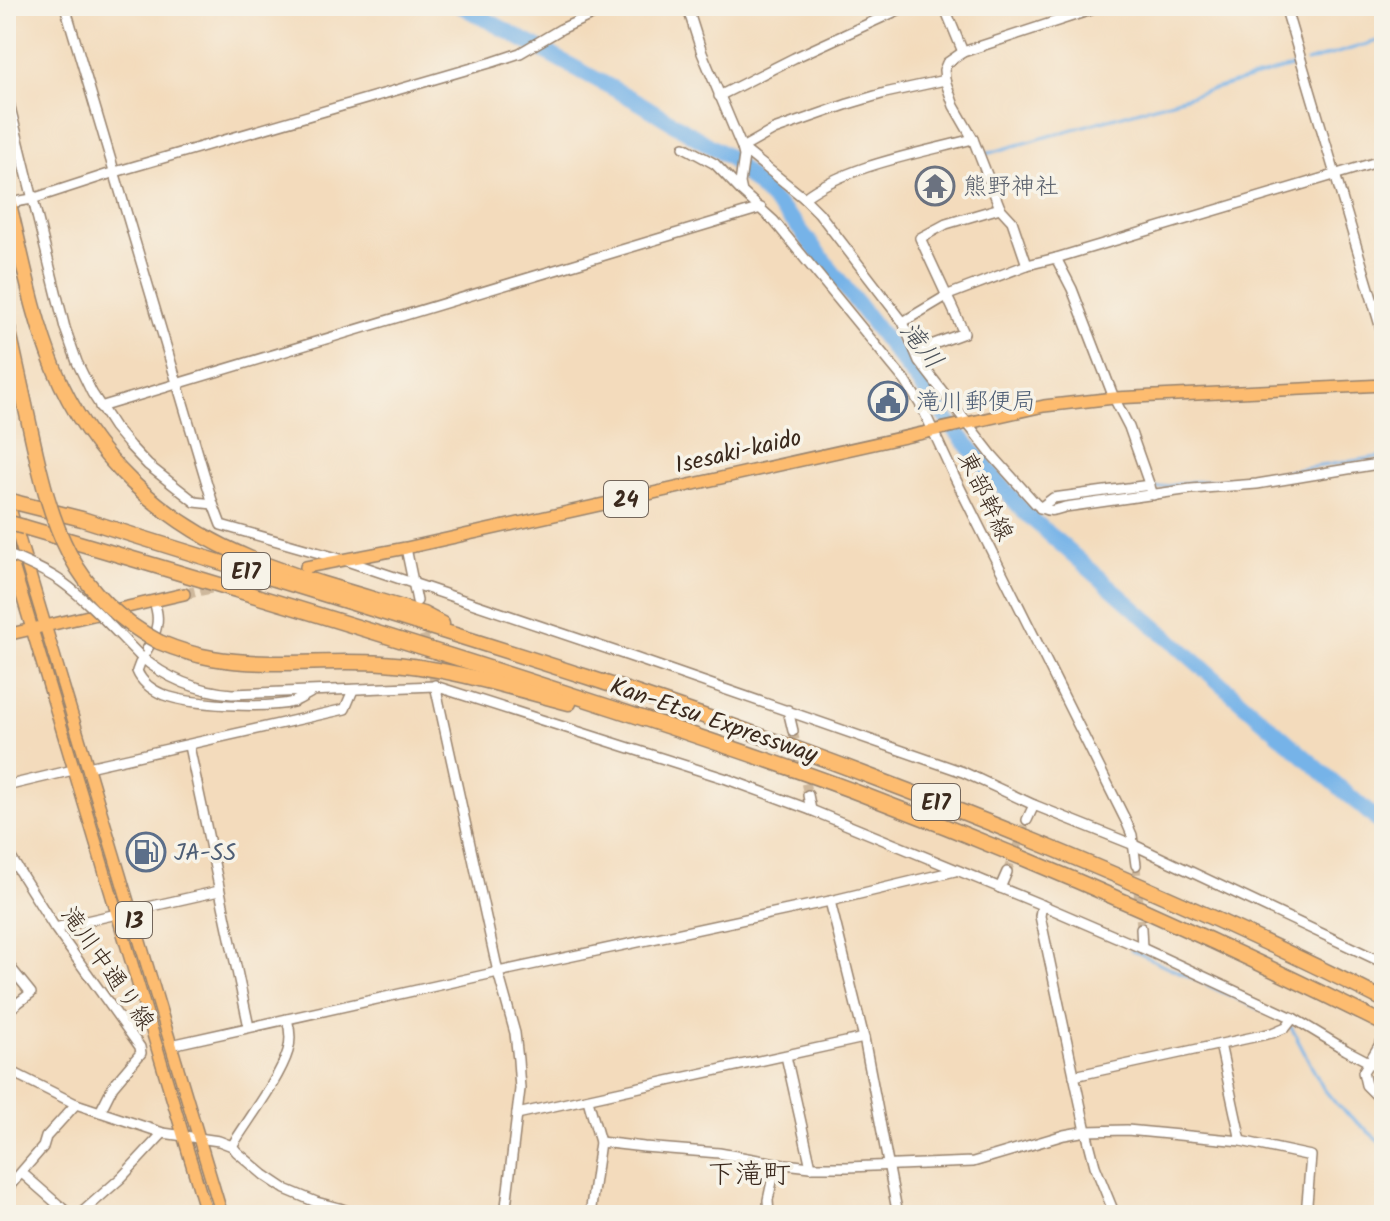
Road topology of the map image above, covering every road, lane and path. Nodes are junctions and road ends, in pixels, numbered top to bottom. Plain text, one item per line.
1 (65, 6) edge
2 (611, 6) edge
3 (687, 6) edge
4 (907, 6) edge
5 (944, 6) edge
6 (1103, 6) edge
7 (1285, 6) edge
8 (963, 52) junction
9 (945, 80) junction
10 (6, 91) edge
11 (719, 96) junction
12 (973, 139) junction
13 (684, 147) dead end
14 (742, 148) junction
15 (1384, 160) edge
16 (115, 172) junction
17 (1335, 174) junction
18 (741, 188) junction
19 (11, 197) edge
20 (804, 198) junction
21 (32, 199) junction
22 (761, 208) junction
23 (1000, 208) junction
24 (1056, 258) junction
25 (1027, 265) junction
26 (948, 295) junction
27 (6, 318) edge
28 (903, 322) junction
29 (1384, 339) edge
30 (915, 351) junction
31 (177, 383) junction
32 (1384, 385) edge
33 (1114, 398) junction
34 (100, 407) junction
35 (964, 423) junction
36 (932, 430) junction
37 (1384, 463) edge
38 (1152, 490) junction
39 (10, 499) edge
40 (213, 504) junction
41 (6, 522) edge
42 (6, 542) edge
43 (406, 548) junction
44 (6, 554) edge
45 (344, 560) junction
46 (306, 567) dead end
47 (413, 584) junction
48 (184, 594) tunnel mouth
49 (154, 601) junction
50 (417, 601) dead end
51 (45, 626) junction
52 (32, 629) junction
53 (6, 635) edge
54 (474, 641) junction
55 (148, 649) junction
56 (435, 684) junction
57 (353, 690) junction
58 (313, 692) junction
59 (788, 710) junction
60 (793, 731) tunnel mouth
61 (693, 735) junction
62 (189, 746) junction
63 (88, 767) junction
64 (73, 770) junction
65 (6, 786) edge
66 (808, 795) tunnel mouth
67 (1034, 805) junction
68 (811, 810) junction
69 (1027, 820) tunnel mouth
70 (1134, 845) junction
71 (6, 850) edge
72 (1136, 865) tunnel mouth
73 (955, 871) junction
74 (1007, 872) tunnel mouth
75 (1000, 888) junction
76 (219, 891) junction
77 (830, 901) junction
78 (1042, 905) junction
79 (131, 911) junction
80 (118, 914) junction
81 (55, 928) junction
82 (1141, 928) tunnel mouth
83 (1142, 948) junction
84 (6, 962) edge
85 (1384, 963) edge
86 (498, 972) junction
87 (1384, 1000) edge
88 (6, 1012) edge
89 (287, 1019) junction
90 (1289, 1022) junction
91 (1384, 1024) edge
92 (249, 1027) junction
93 (864, 1038) junction
94 (1383, 1039) edge
95 (1220, 1044) junction
96 (171, 1045) junction
97 (786, 1056) junction
98 (1369, 1062) junction
99 (6, 1069) edge
100 (1384, 1070) edge
101 (1074, 1076) junction
102 (588, 1100) junction
103 (1384, 1103) edge
104 (76, 1104) junction
105 (100, 1112) junction
106 (517, 1114) junction
107 (1086, 1131) junction
108 (163, 1133) junction
109 (184, 1136) junction
110 (200, 1139) junction
111 (1241, 1141) junction
112 (600, 1142) junction
113 (232, 1146) junction
114 (776, 1163) junction
115 (890, 1166) junction
116 (811, 1167) junction
117 (22, 1173) junction
118 (6, 1190) edge
119 (70, 1215) edge
120 (79, 1215) edge
121 (207, 1215) edge
122 (222, 1215) edge
123 (358, 1215) edge
124 (505, 1215) edge
125 (590, 1215) edge
126 (769, 1215) edge
127 (900, 1215) edge
128 (1115, 1215) edge
129 (1306, 1215) edge

1 - 16 street
2 - 16 street
3 - 11 street
4 - 11 street
5 - 8 street
6 - 8 street
7 - 17 street
8 - 9 street
9 - 12 street
9 - 14 street
10 - 21 street
11 - 14 street
12 - 20 street
12 - 23 street
13 - 18 street, 東部幹線
14 - 18 street
14 - 20 street
15 - 17 street
16 - 21 street
16 - 31 street
17 - 24 street
17 - 29 street
18 - 22 street, 東部幹線
19 - 21 street
19 - 54 highway
20 - 28 street
21 - 34 street
22 - 31 street
22 - 36 street, 東部幹線
23 - 25 street
23 - 26 street
24 - 25 street
24 - 33 street
25 - 26 street
26 - 28 street
26 - 30 street
27 - 55 highway, bridge
28 - 30 street
30 - 35 street
31 - 34 street
31 - 40 street
32 - 33 main road, 24
33 - 35 main road, 24
33 - 38 street
34 - 40 street
35 - 36 main road, Isesaki-kaido / 24
35 - 38 street
36 - 43 main road, Isesaki-kaido / 24
36 - 70 street, 東部幹線
37 - 38 street
39 - 51 main road, 13
39 - 54 highway, Kan-Etsu Expressway / E17
40 - 45 street
41 - 61 highway, Kan-Etsu Expressway / E17, bridge
42 - 52 main road, 13
43 - 45 main road, Isesaki-kaido / 24
43 - 47 street
44 - 55 street, bridge
45 - 46 main road, Isesaki-kaido / 24
45 - 47 street
47 - 50 street
47 - 59 street
48 - 49 main road
49 - 51 main road
49 - 55 street
51 - 52 main road
51 - 63 main road, 13
52 - 53 main road
52 - 64 main road, 13
54 - 87 highway, Kan-Etsu Expressway / E17
55 - 58 street
55 - 58 street
55 - 61 highway
56 - 57 street
56 - 68 street
56 - 86 street
57 - 58 street
57 - 62 street
59 - 60 street
59 - 67 street
61 - 91 highway, Kan-Etsu Expressway / E17
62 - 63 street
62 - 76 street
63 - 79 main road, 13
64 - 65 street
64 - 80 main road, 13
66 - 68 street
67 - 69 street
67 - 70 street
68 - 73 street
70 - 72 street, 東部幹線
70 - 85 street
71 - 81 street, 滝川中通り線
73 - 75 street
73 - 77 street
74 - 75 street
75 - 78 street
76 - 79 street
76 - 92 street
77 - 86 street
77 - 93 street
78 - 83 street
78 - 101 street
79 - 80 street
79 - 96 main road, 13
80 - 81 street
80 - 109 main road, 13
81 - 105 street, 滝川中通り線
82 - 83 street
83 - 90 street
84 - 88 street
86 - 89 street
86 - 106 street
89 - 92 street
89 - 113 street
90 - 95 street
90 - 98 street
92 - 96 street
93 - 97 street
93 - 115 street
94 - 98 street
95 - 101 street
95 - 111 street
96 - 110 main road, 13
97 - 102 street
97 - 116 street
98 - 100 street
98 - 103 street
99 - 104 street
101 - 107 street
102 - 106 street
102 - 112 street
104 - 105 street
104 - 117 street
105 - 108 street
106 - 124 street
107 - 111 street
107 - 115 street
107 - 128 street
108 - 109 street
108 - 120 street
109 - 110 street
109 - 121 main road, 13
110 - 113 street
110 - 122 main road, 13
111 - 129 street
112 - 114 street
112 - 125 street
113 - 123 street
114 - 116 street
114 - 126 street
115 - 116 street
115 - 127 street
117 - 118 street
117 - 119 street

